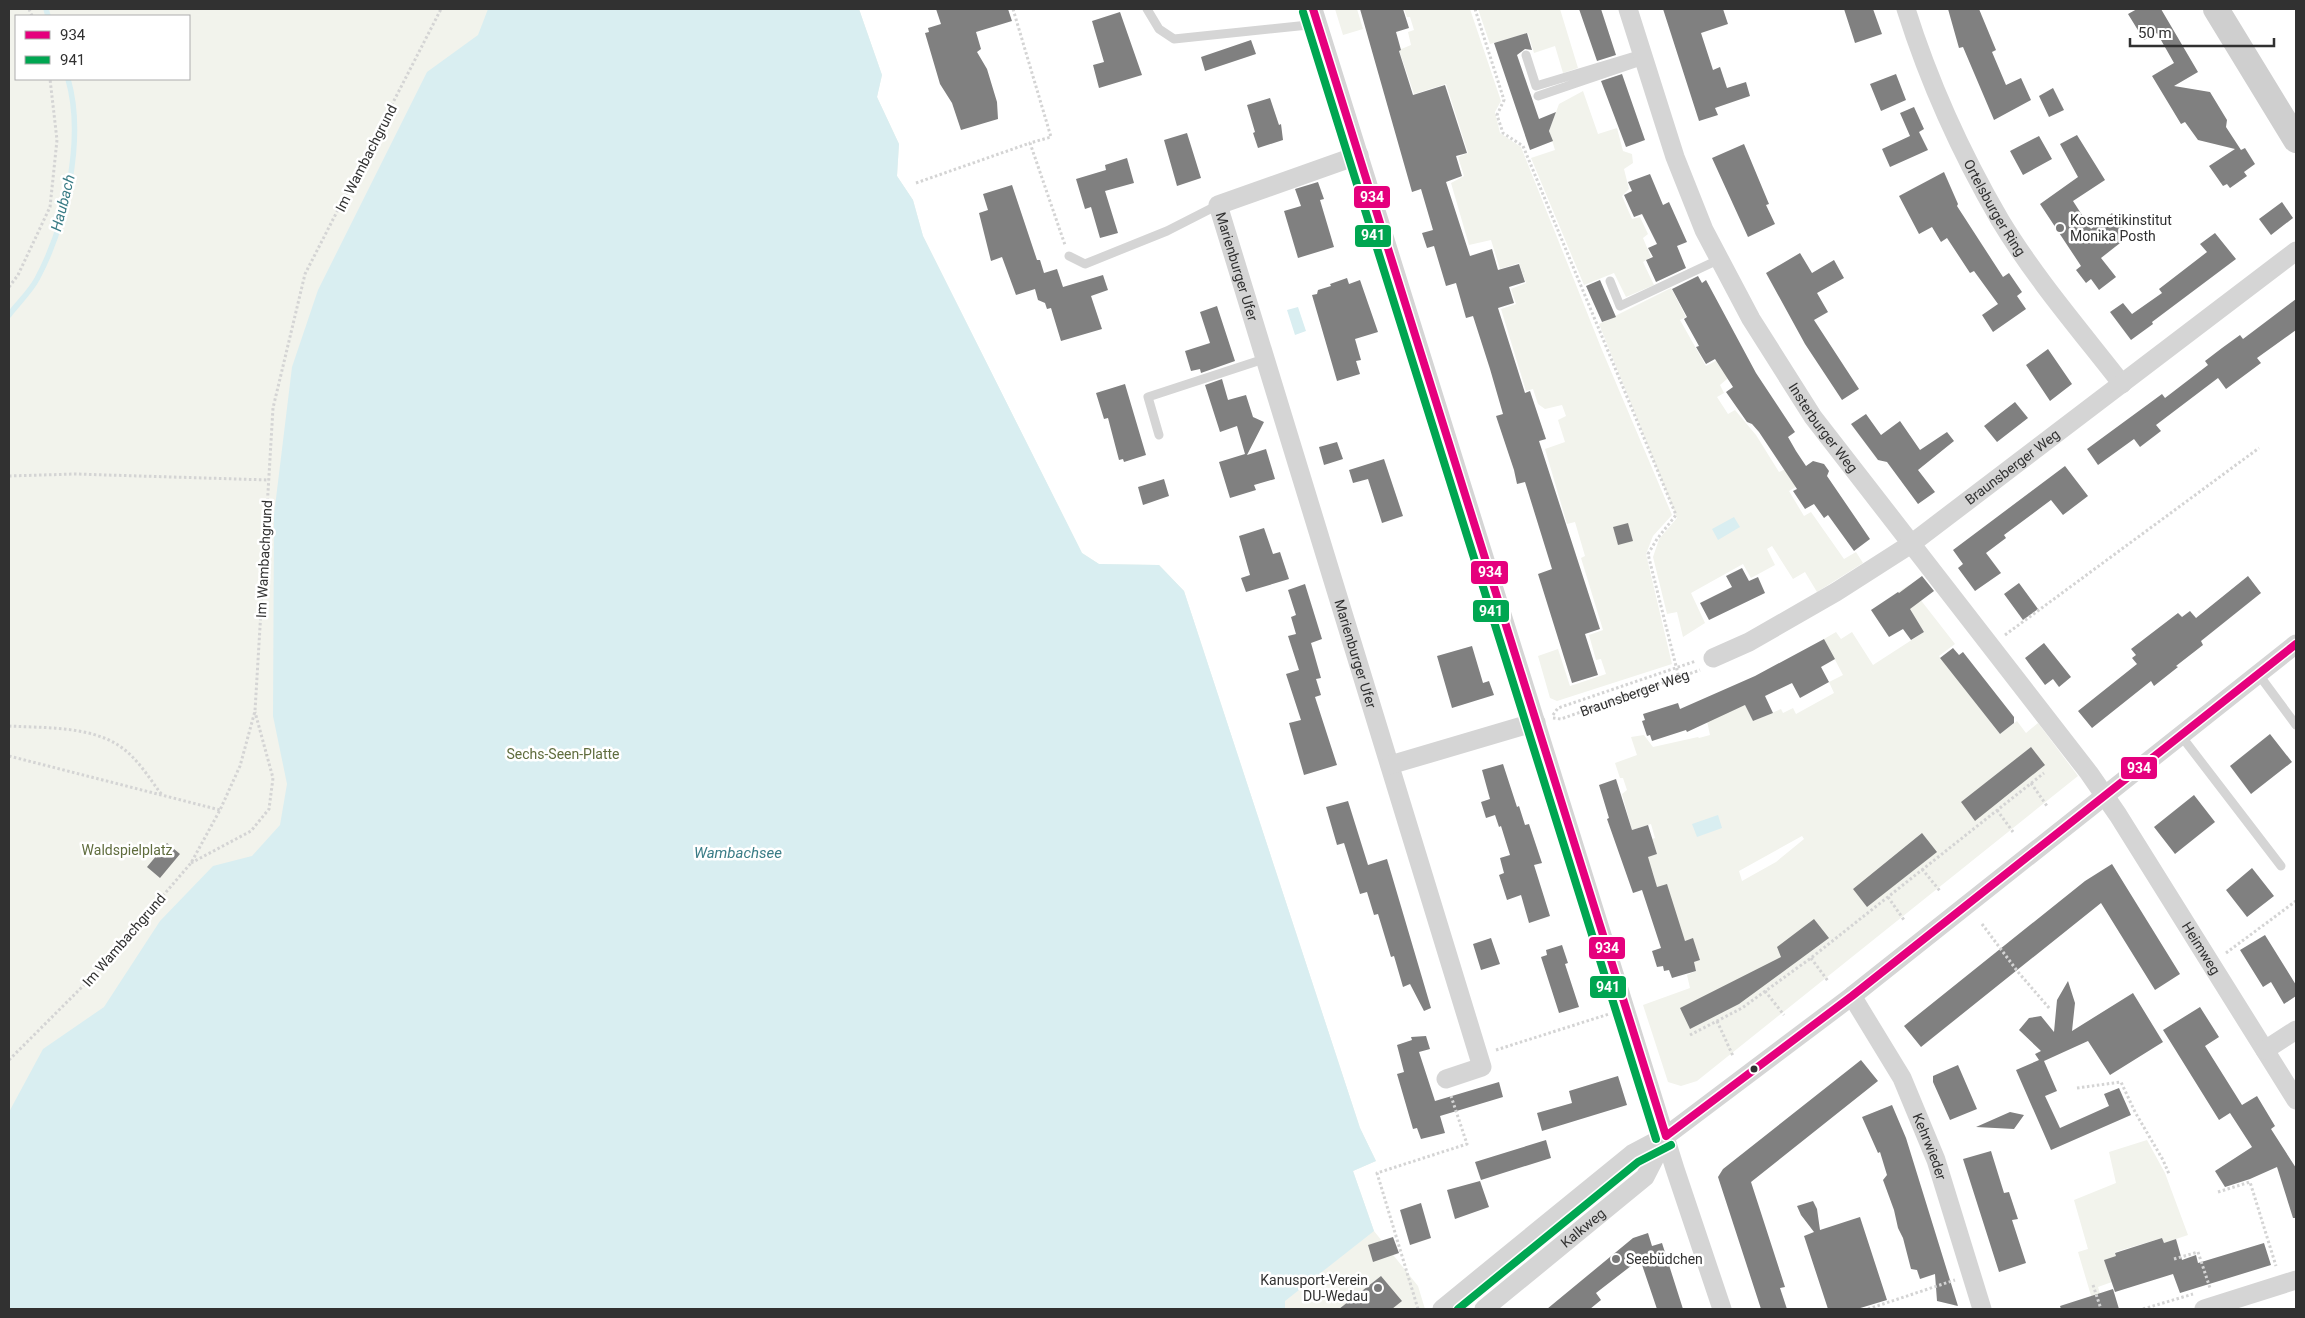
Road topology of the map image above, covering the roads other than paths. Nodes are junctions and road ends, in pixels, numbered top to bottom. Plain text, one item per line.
1 (1147, 9) edge
2 (1628, 9) edge
3 (1906, 9) edge
4 (2216, 9) edge
5 (1316, 16) edge
6 (1526, 55) dead end
7 (1643, 57) junction
8 (1538, 96) dead end
9 (2296, 140) edge
10 (1359, 156) junction
11 (1218, 205) junction
12 (2296, 251) edge
13 (1069, 256) road end
14 (1720, 260) junction
15 (1610, 281) dead end
16 (1264, 359) junction
17 (2122, 384) junction
18 (1159, 435) dead end
19 (1910, 544) junction
20 (2296, 644) edge
21 (1713, 658) road end
22 (2259, 675) junction
23 (1536, 722) junction
24 (2296, 725) edge
25 (2182, 737) junction
26 (1390, 765) junction
27 (2105, 798) junction
28 (2281, 866) dead end
29 (1852, 996) junction
30 (2296, 1030) edge
31 (2265, 1050) junction
32 (1446, 1079) road end
33 (2296, 1100) edge
34 (1666, 1136) junction
35 (2289, 1282) edge
36 (2210, 1301) edge
37 (1442, 1309) edge
38 (1484, 1309) edge
39 (1722, 1309) edge
40 (1982, 1309) edge

1 - 5 lane
2 - 7 street, Insterburger Weg
3 - 17 street, Ortelsburger Ring
4 - 9 main road
5 - 10 street
6 - 7 lane
7 - 8 lane
7 - 14 street, Insterburger Weg
10 - 11 street, Marienburger Ufer
10 - 23 street
11 - 13 lane, Marienburger Ufer
11 - 16 street, Marienburger Ufer
12 - 17 street, Braunsberger Weg
14 - 15 lane
14 - 19 street, Insterburger Weg
16 - 18 lane
16 - 26 street, Marienburger Ufer
17 - 19 street, Braunsberger Weg
19 - 21 street, Braunsberger Weg
19 - 27 street, Insterburger Weg
20 - 22 street, Kalkweg
22 - 24 lane
22 - 25 street, Kalkweg
23 - 26 street
23 - 34 street
25 - 27 street, Kalkweg
25 - 28 lane
26 - 32 street, Marienburger Ufer
27 - 29 street, Kalkweg
27 - 31 street, Heimweg
29 - 34 street, Kalkweg
29 - 40 street, Kehrwieder
30 - 31 street
31 - 33 street, Heimweg
34 - 37 street, Kalkweg
34 - 38 street, Kalkweg
34 - 39 street
35 - 36 street

